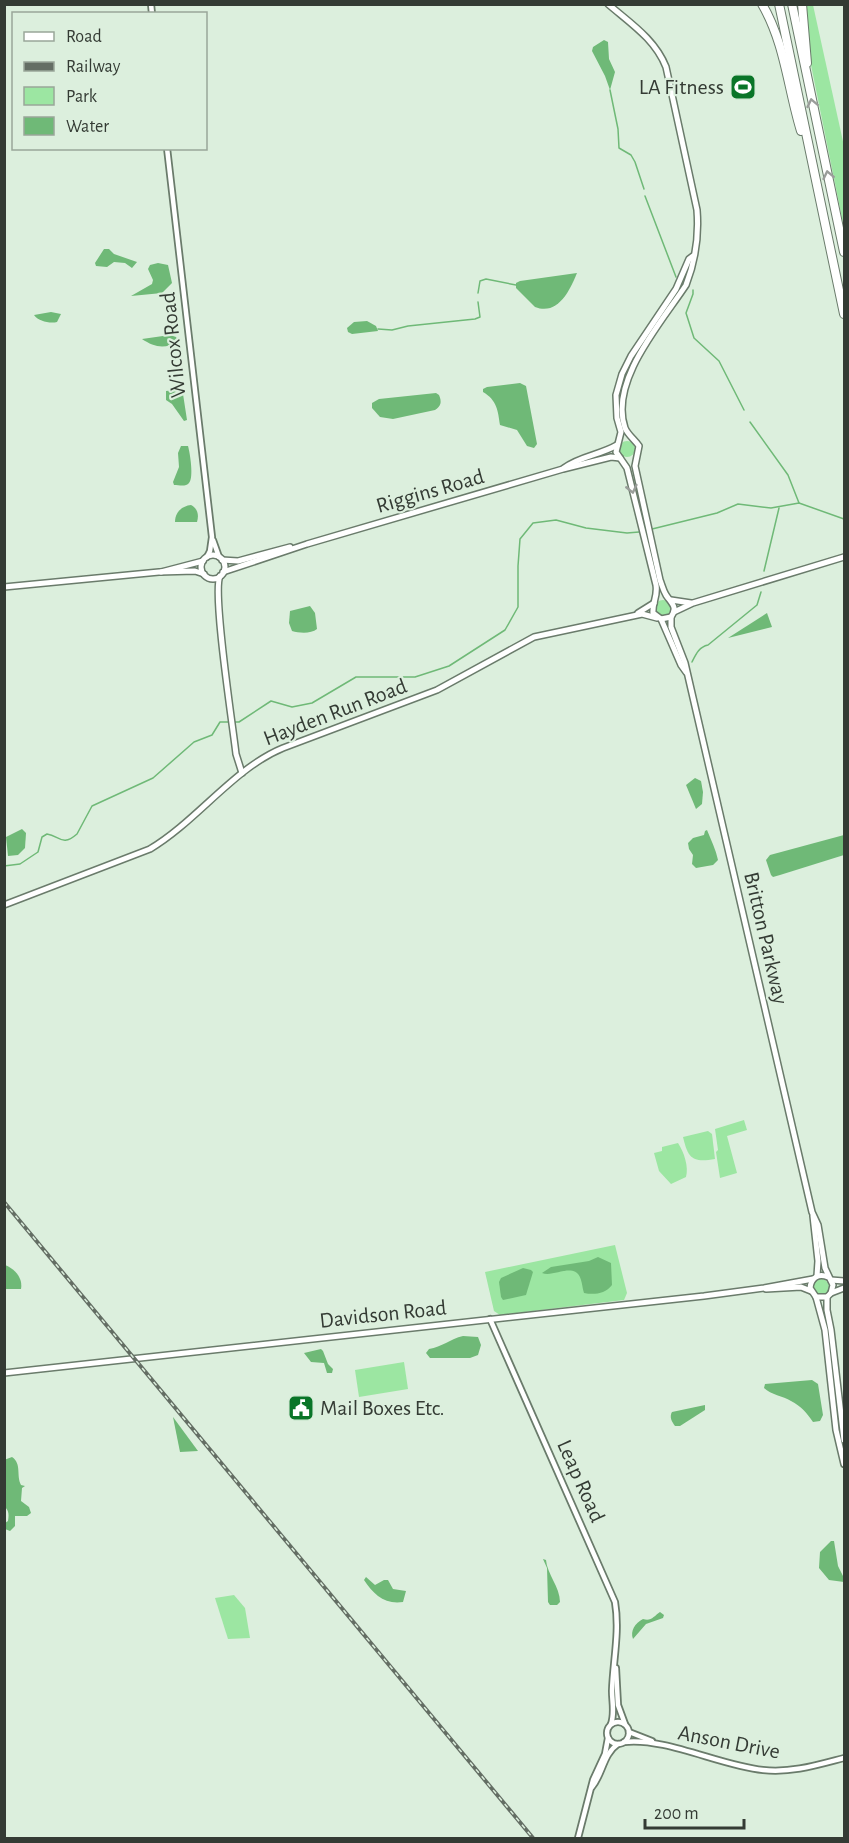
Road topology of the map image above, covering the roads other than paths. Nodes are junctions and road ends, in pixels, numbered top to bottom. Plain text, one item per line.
1 (608, 4) edge
2 (762, 4) edge
3 (779, 4) edge
4 (792, 4) edge
5 (802, 4) edge
6 (806, 73) junction
7 (167, 150) edge
8 (814, 171) junction
9 (844, 252) edge
10 (693, 255) junction
11 (844, 314) edge
12 (633, 439) junction
13 (618, 444) junction
14 (636, 457) junction
15 (621, 459) junction
16 (563, 469) junction
17 (212, 537) junction
18 (648, 541) junction
19 (307, 544) junction
20 (844, 557) edge
21 (221, 558) junction
22 (205, 559) junction
23 (159, 572) junction
24 (204, 574) junction
25 (222, 574) junction
26 (210, 578) junction
27 (4, 587) edge
28 (670, 599) junction
29 (655, 602) junction
30 (693, 603) junction
31 (219, 605) junction
32 (672, 614) junction
33 (631, 617) junction
34 (659, 618) junction
35 (686, 673) junction
36 (242, 773) junction
37 (4, 904) edge
38 (812, 1212) junction
39 (815, 1278) junction
40 (829, 1278) junction
41 (844, 1281) edge
42 (764, 1288) junction
43 (844, 1288) edge
44 (811, 1291) junction
45 (829, 1295) junction
46 (816, 1297) junction
47 (490, 1319) junction
48 (4, 1373) edge
49 (844, 1440) edge
50 (844, 1464) edge
51 (615, 1662) junction
52 (612, 1724) junction
53 (625, 1724) junction
54 (629, 1732) junction
55 (608, 1738) junction
56 (624, 1742) junction
57 (618, 1744) junction
58 (660, 1745) junction
59 (844, 1757) edge
60 (592, 1787) junction
61 (579, 1839) edge

1 - 10 main road
2 - 8 highway
3 - 8 highway
4 - 6 highway
5 - 6 highway
9 -> 6 highway
7 - 17 street, Wilcox Road
8 - 11 highway
10 - 12 main road
10 - 13 main road
12 - 13 main road
12 - 14 main road
13 - 15 main road
13 - 16 main road, Riggins Road
14 - 15 main road
14 - 18 main road
15 - 16 main road, Riggins Road
15 -> 18 main road
16 - 19 main road, Riggins Road
17 - 21 street, Wilcox Road
17 - 22 street, Wilcox Road
18 - 28 main road
18 - 29 main road
19 - 21 main road, Riggins Road
19 - 25 main road, Riggins Road
20 - 30 main road
21 - 22 main road
21 - 25 main road
22 - 23 main road
22 - 24 main road
23 - 24 main road
23 - 27 main road
24 - 26 main road
25 - 26 main road
25 - 31 main road
26 - 31 main road
28 - 29 main road
28 - 30 main road
28 - 32 main road
29 - 33 main road, Hayden Run Road
29 - 34 main road
30 - 32 main road
31 - 36 main road
32 - 34 main road
32 - 35 main road, Britton Parkway
33 - 34 main road, Hayden Run Road
33 - 36 main road, Hayden Run Road
34 - 35 main road, Britton Parkway
35 - 38 main road, Britton Parkway
36 - 37 main road, Hayden Run Road
38 - 39 main road, Britton Parkway
38 - 40 main road, Britton Parkway
39 - 40 main road
39 - 42 main road, Davidson Road
39 - 44 main road
40 - 41 main road
40 - 45 main road
42 - 44 main road, Davidson Road
42 - 47 main road, Davidson Road
43 - 45 main road
44 - 46 main road
45 - 46 main road
45 - 49 main road
46 - 50 main road
47 - 48 main road, Davidson Road
47 - 51 street, Leap Road
51 - 52 street, Leap Road
51 - 53 street, Leap Road
52 - 53 street
52 - 55 street
53 - 54 street
54 - 56 street
54 - 58 street, Anson Drive
55 - 57 street
55 - 60 street
56 - 57 street
56 - 58 street, Anson Drive
57 - 60 street
58 - 59 street, Anson Drive
60 - 61 street

